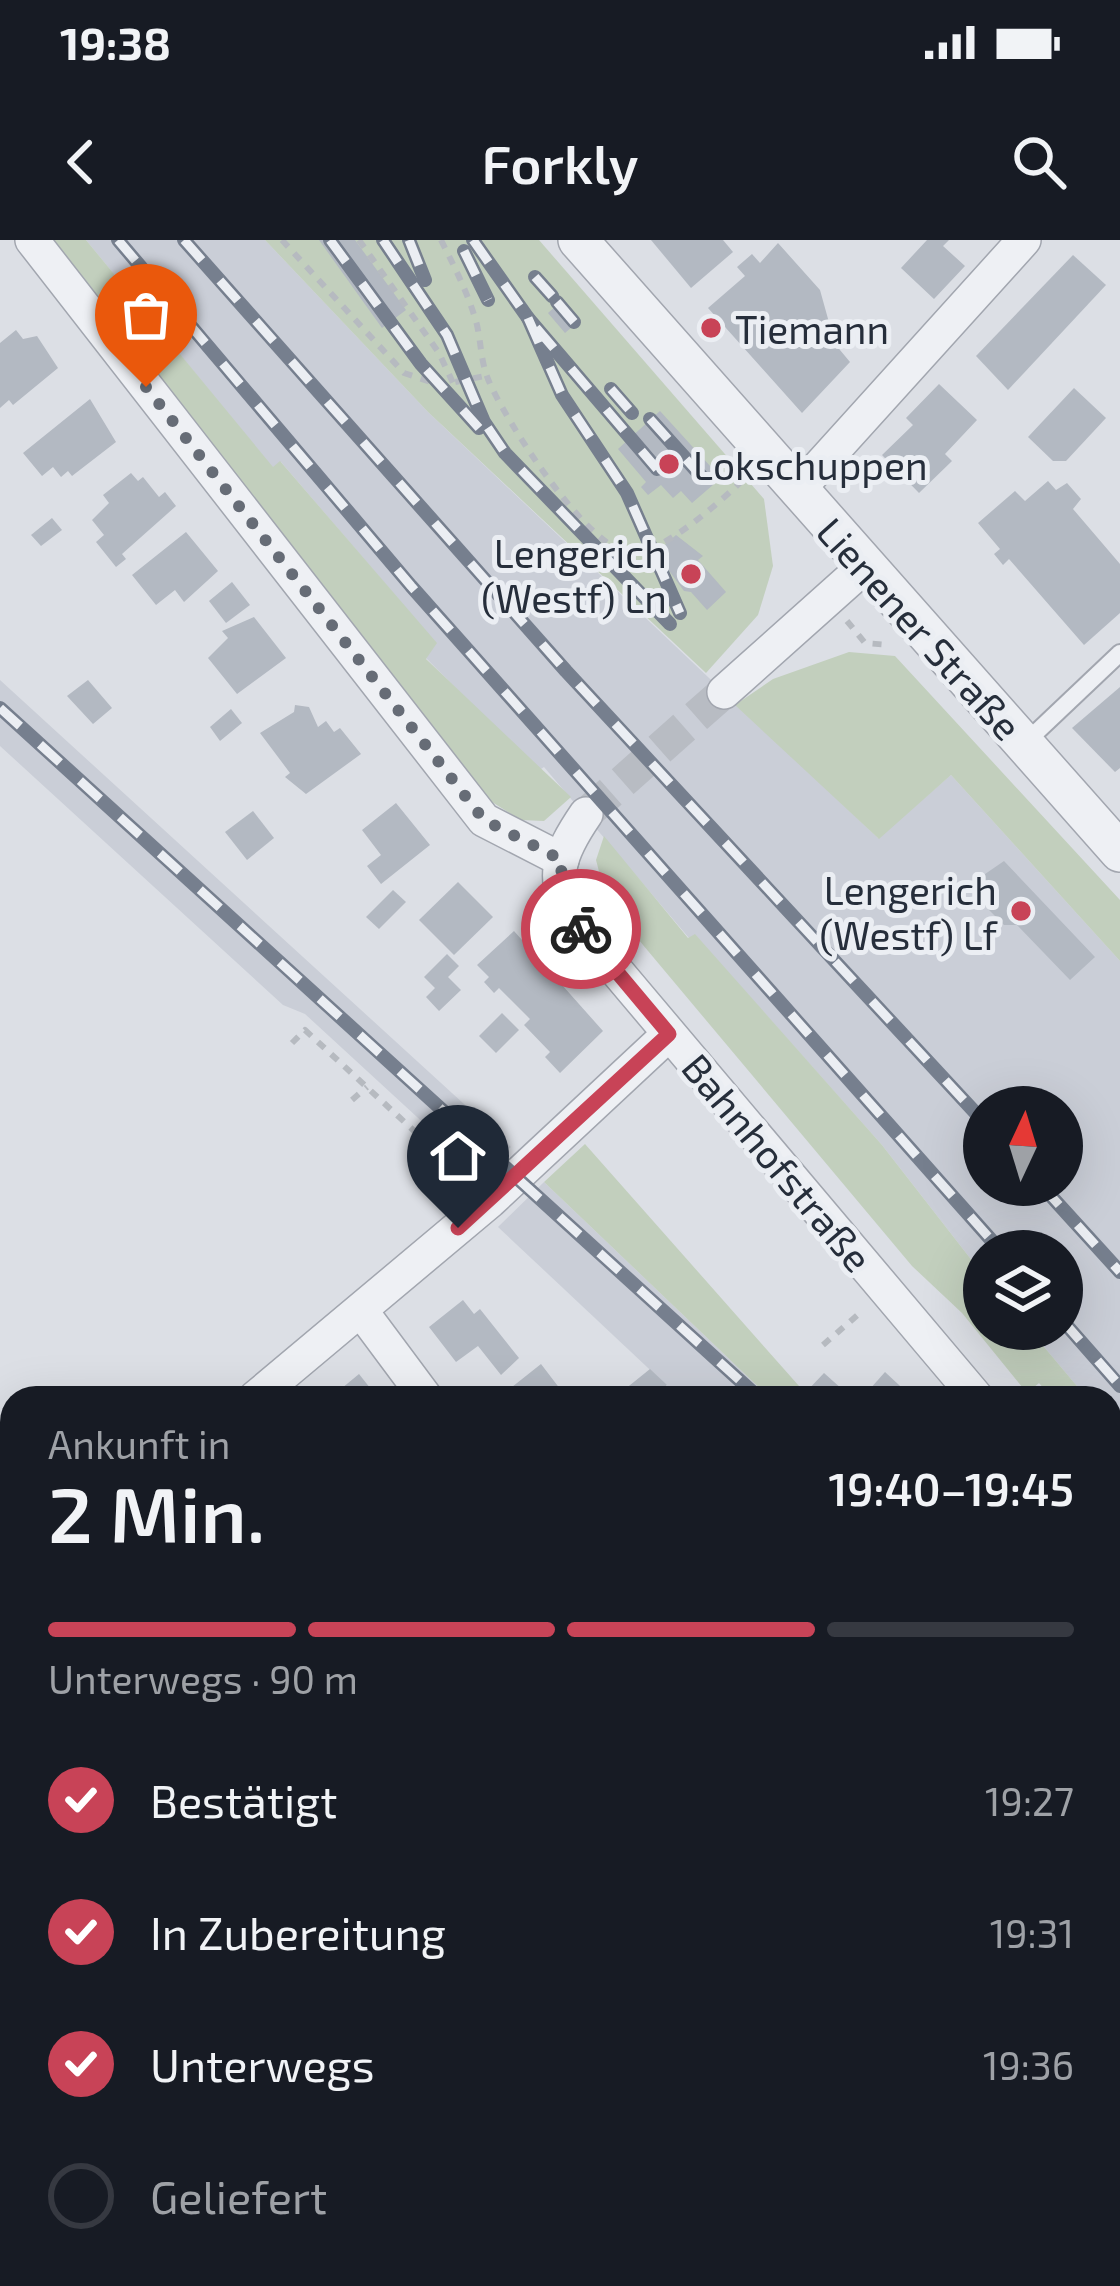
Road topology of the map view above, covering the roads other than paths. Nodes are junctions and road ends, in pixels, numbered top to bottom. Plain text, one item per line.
1 (32, 240) edge
2 (578, 240) edge
3 (1024, 240) edge
4 (797, 491) junction
5 (864, 567) junction
6 (1120, 652) edge
7 (724, 692) tunnel mouth
8 (1024, 743) junction
9 (586, 814) tunnel mouth
10 (1120, 852) edge
11 (562, 860) junction
12 (669, 1034) junction
13 (362, 1312) junction
14 (270, 1386) edge
15 (417, 1386) edge
16 (967, 1386) edge

1 - 11 street
2 - 4 street, Lienener Straße
3 - 4 street
4 - 5 street, Lienener Straße
5 - 7 street
5 - 8 street, Lienener Straße
6 - 8 lane
8 - 10 street, Lienener Straße
9 - 11 street
11 - 12 street, Bahnhofstraße
12 - 13 street
12 - 16 street, Bahnhofstraße
13 - 14 street
13 - 15 street

